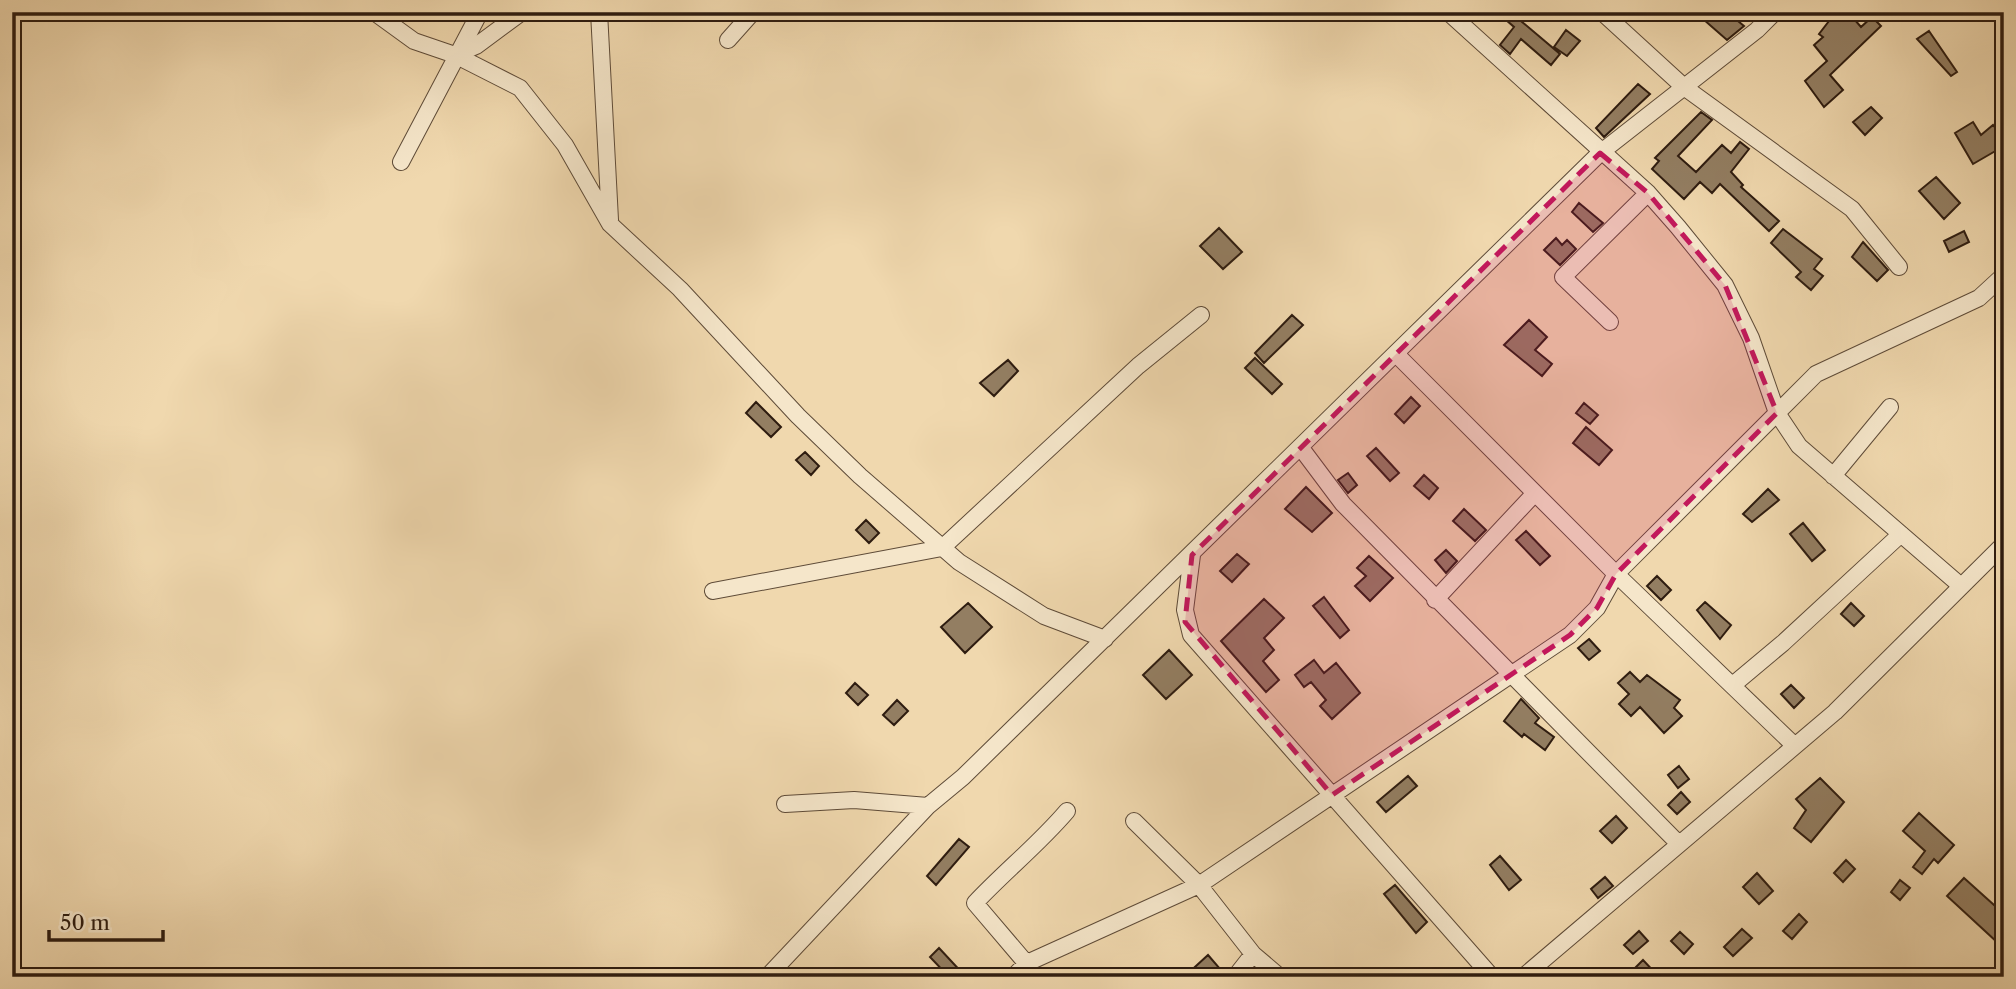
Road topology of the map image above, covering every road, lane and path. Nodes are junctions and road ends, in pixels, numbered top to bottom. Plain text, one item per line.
1 (374, 12) edge
2 (480, 12) edge
3 (522, 12) edge
4 (599, 12) edge
5 (753, 12) edge
6 (1448, 12) edge
7 (1602, 12) edge
8 (1775, 12) edge
9 (728, 40) dead end
10 (455, 55) junction
11 (1684, 87) junction
12 (1600, 153) junction
13 (401, 162) dead end
14 (1648, 193) junction
15 (610, 224) junction
16 (1899, 267) dead end
17 (2004, 275) edge
18 (1201, 315) dead end
19 (1610, 322) dead end
20 (1397, 355) junction
21 (1890, 407) dead end
22 (1777, 412) junction
23 (1301, 448) junction
24 (1833, 476) junction
25 (1535, 493) junction
26 (1901, 534) junction
27 (2004, 544) edge
28 (942, 548) junction
29 (1192, 555) junction
30 (1616, 574) junction
31 (1961, 586) junction
32 (713, 591) dead end
33 (1436, 600) junction
34 (1105, 639) junction
35 (1512, 676) junction
36 (1734, 684) junction
37 (1795, 746) junction
38 (1332, 795) junction
39 (785, 804) dead end
40 (928, 806) junction
41 (1067, 811) dead end
42 (1134, 821) dead end
43 (1679, 844) junction
44 (1199, 885) junction
45 (1253, 954) junction
46 (1027, 963) junction
47 (767, 977) edge
48 (1013, 977) edge
49 (1038, 977) edge
50 (1235, 977) edge
51 (1280, 977) edge
52 (1492, 977) edge
53 (1523, 977) edge

1 - 10 street
2 - 10 street
3 - 10 street
4 - 15 street
5 - 9 street
6 - 12 street
7 - 11 street
8 - 11 street
10 - 13 street
10 - 15 street
11 - 12 street
11 - 16 street
12 - 14 street
12 - 20 street
14 - 19 street
14 - 22 street
15 - 28 street
17 - 22 street
18 - 28 street
20 - 23 street
20 - 25 street
21 - 24 street
22 - 24 street
22 - 30 street
23 - 29 street
23 - 33 street
24 - 26 street
25 - 30 street
25 - 33 street
26 - 31 street
26 - 36 street
27 - 31 street
28 - 32 street
28 - 34 street
29 - 34 street
29 - 38 street
30 - 35 street
30 - 36 street
31 - 37 street
33 - 35 street
34 - 40 street
35 - 38 street
35 - 43 street
36 - 37 street
37 - 43 street
38 - 44 street
38 - 52 street
39 - 40 street
40 - 47 street
41 - 46 street
42 - 44 street
43 - 53 street
44 - 45 street
44 - 46 street
45 - 50 street
45 - 51 street
46 - 48 street
46 - 49 street

